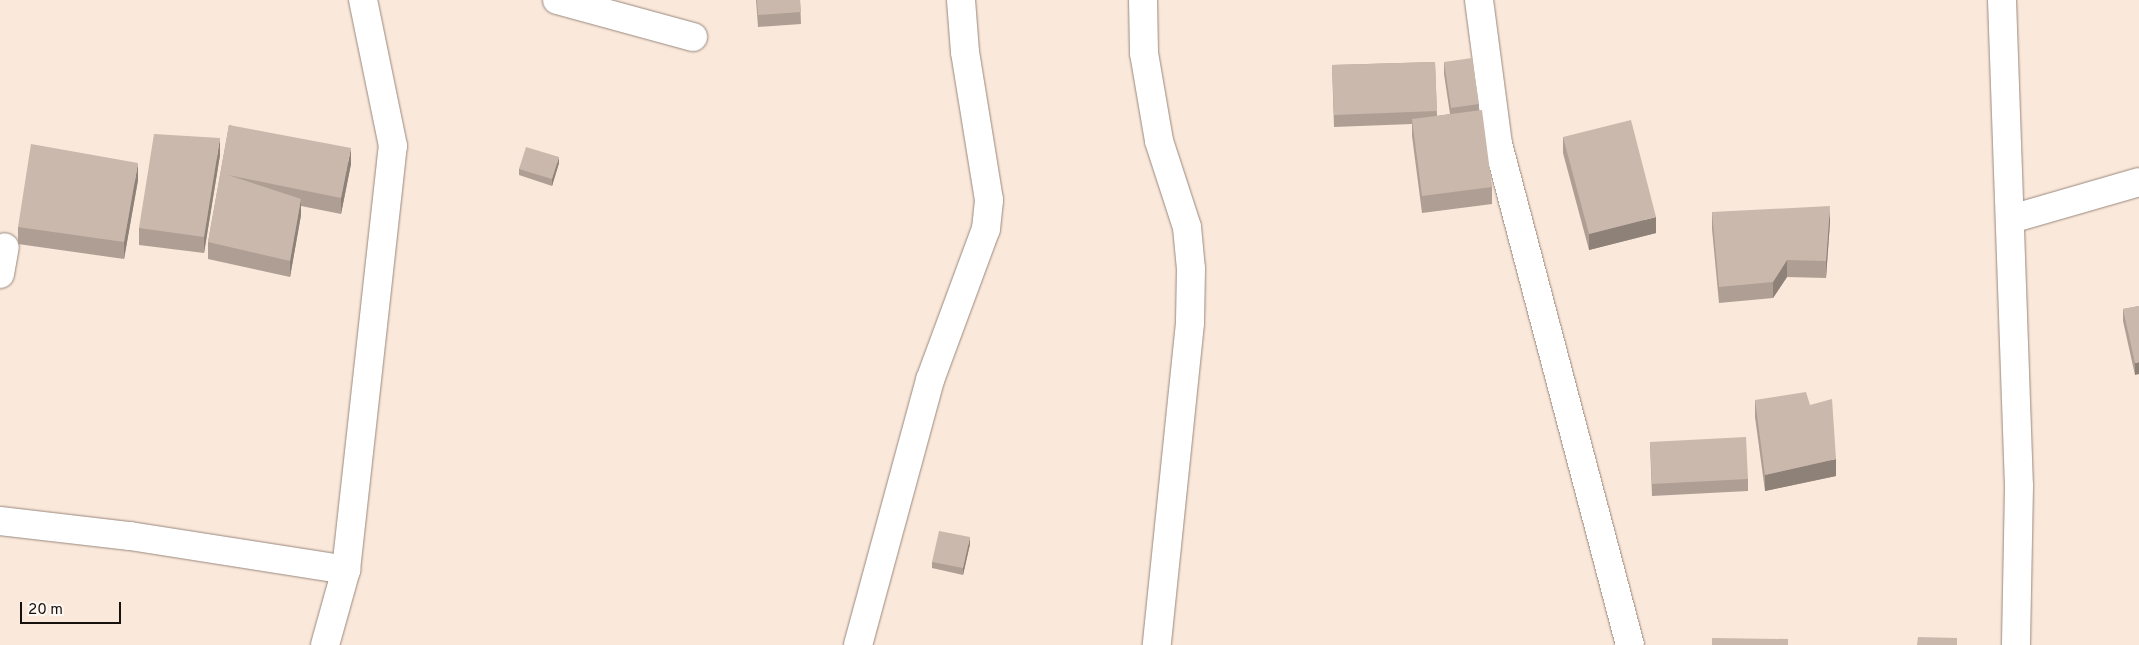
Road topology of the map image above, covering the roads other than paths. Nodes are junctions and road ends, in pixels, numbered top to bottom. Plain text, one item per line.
1 (363, 0) edge
2 (557, 0) edge
3 (961, 0) edge
4 (1143, 0) edge
5 (1479, 0) edge
6 (2002, 0) edge
7 (693, 37) dead end
8 (2139, 182) edge
9 (2012, 219) junction
10 (5, 247) dead end
11 (0, 274) edge
12 (0, 521) edge
13 (346, 570) junction
14 (325, 645) edge
15 (858, 645) edge
16 (1157, 645) edge
17 (1630, 645) edge
18 (2016, 645) edge

1 - 13 street
2 - 7 street
3 - 15 street
4 - 16 street
5 - 17 street
6 - 9 street
8 - 9 street
9 - 18 street
10 - 11 street
12 - 13 street
13 - 14 street

